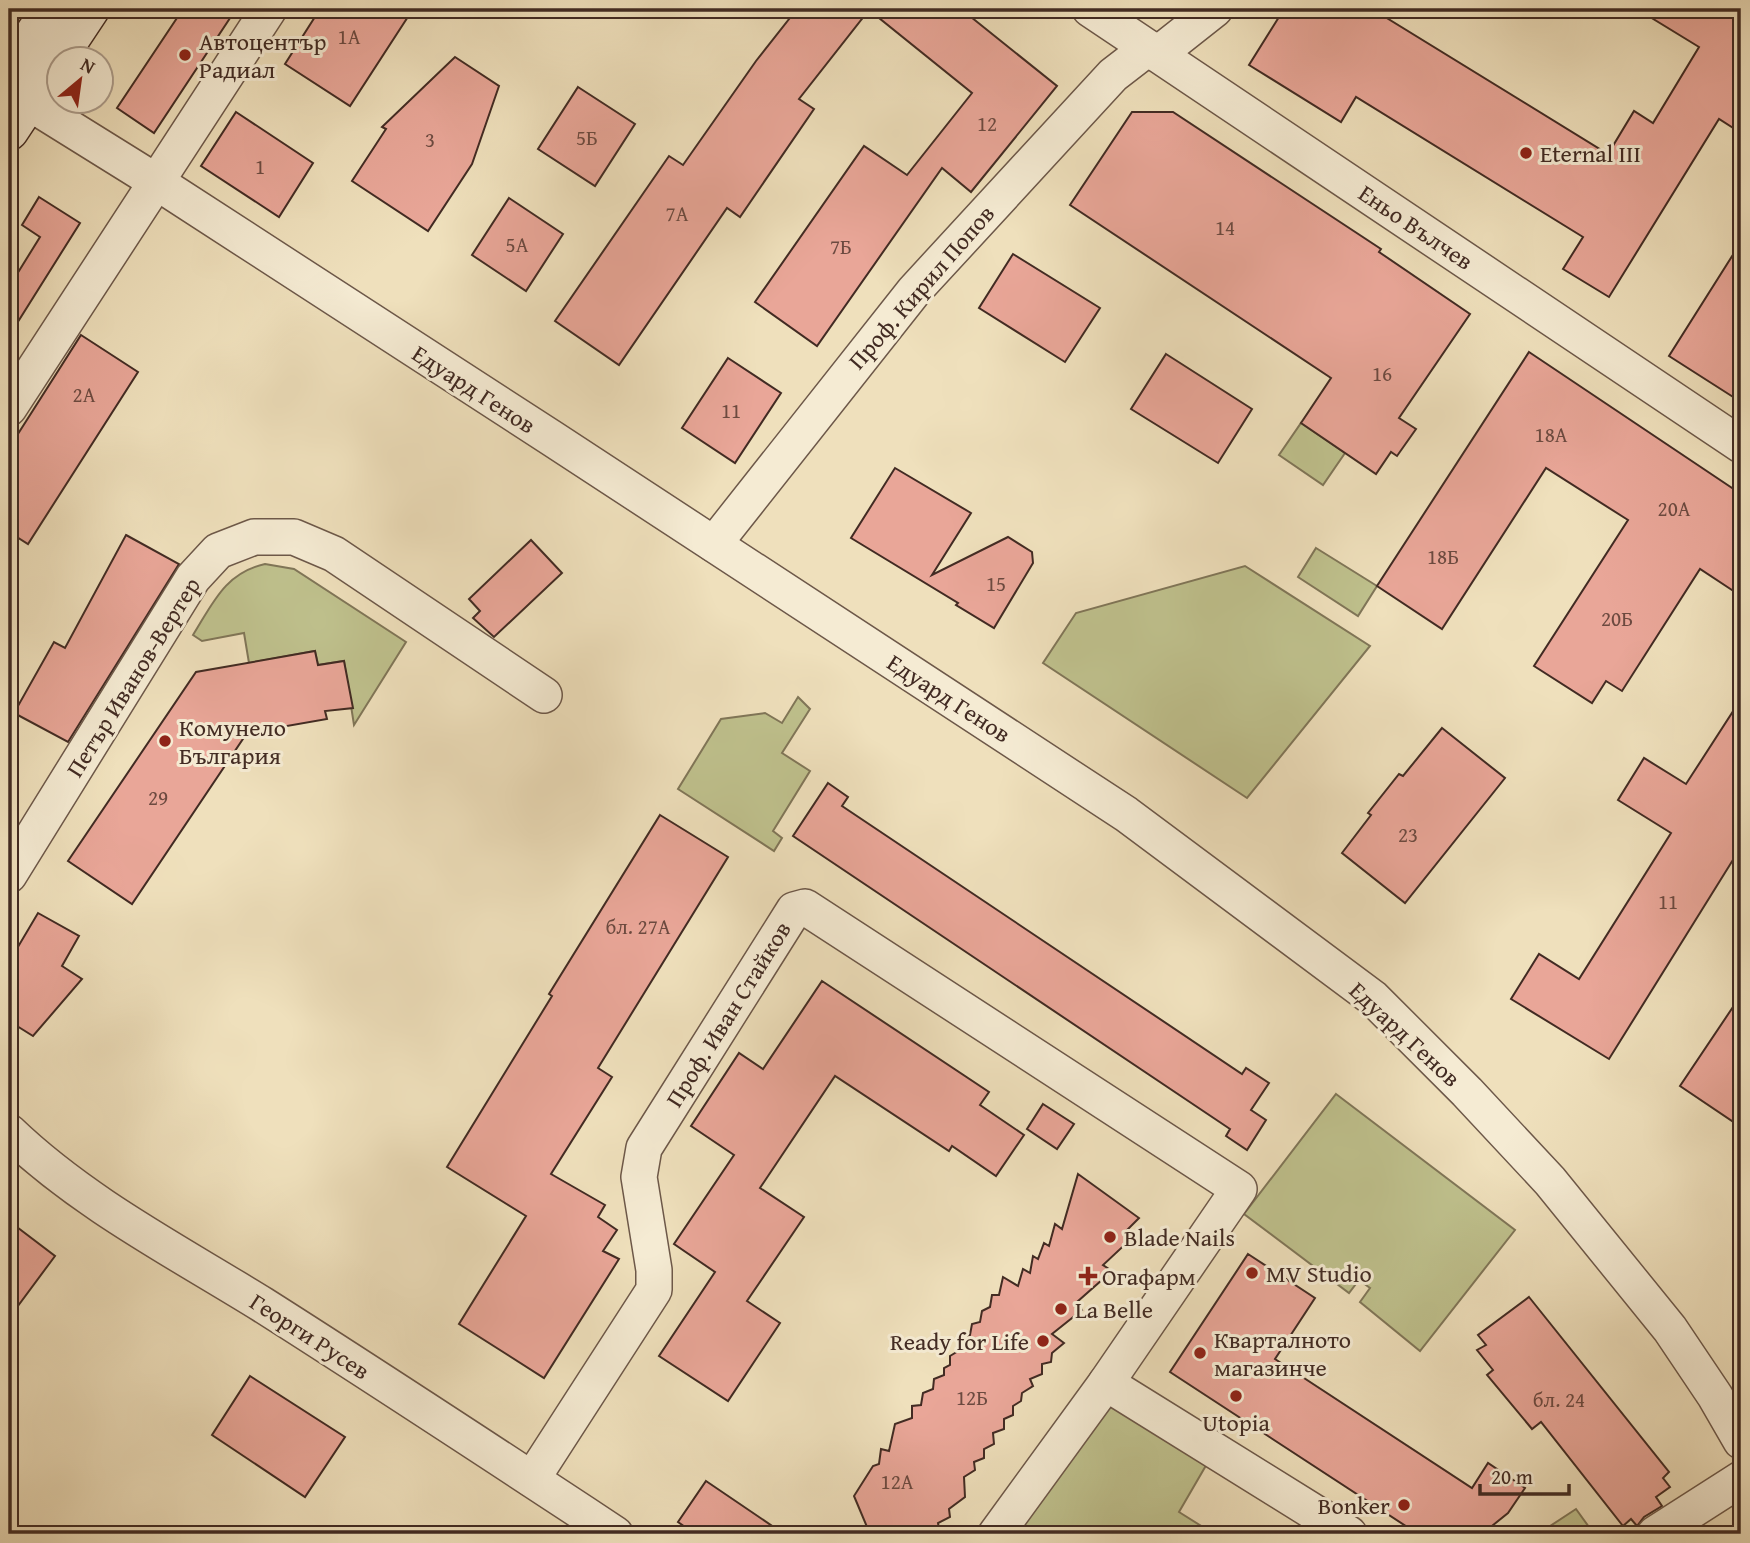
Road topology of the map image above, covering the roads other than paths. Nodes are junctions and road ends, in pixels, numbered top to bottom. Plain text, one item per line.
1 (51, 9) edge
2 (90, 9) edge
3 (270, 9) edge
4 (1090, 9) edge
5 (1214, 9) edge
6 (1153, 51) junction
7 (15, 102) edge
8 (155, 181) junction
9 (9, 408) edge
10 (1741, 445) edge
11 (714, 544) junction
12 (544, 695) dead end
13 (9, 875) edge
14 (9, 1132) edge
15 (1106, 1383) junction
16 (1741, 1441) edge
17 (532, 1479) junction
18 (1741, 1479) edge
19 (615, 1534) edge
20 (996, 1534) edge
21 (1349, 1534) edge
22 (1655, 1534) edge

1 - 7 main road
2 - 7 main road
3 - 8 street
4 - 6 street, Еньо Вълчев
5 - 6 street, Проф. Кирил Попов
6 - 10 street, Еньо Вълчев
6 - 11 street, Проф. Кирил Попов
7 - 8 street, Едуард Генов
8 - 9 street
8 - 11 street, Едуард Генов
11 - 16 street, Едуард Генов
12 - 13 street, Петър Иванов-Вертер
14 - 17 street, Георги Русев
15 - 17 street, Проф. Иван Стайков
15 - 20 street
15 - 21 street
17 - 19 street, Георги Русев
18 - 22 street

